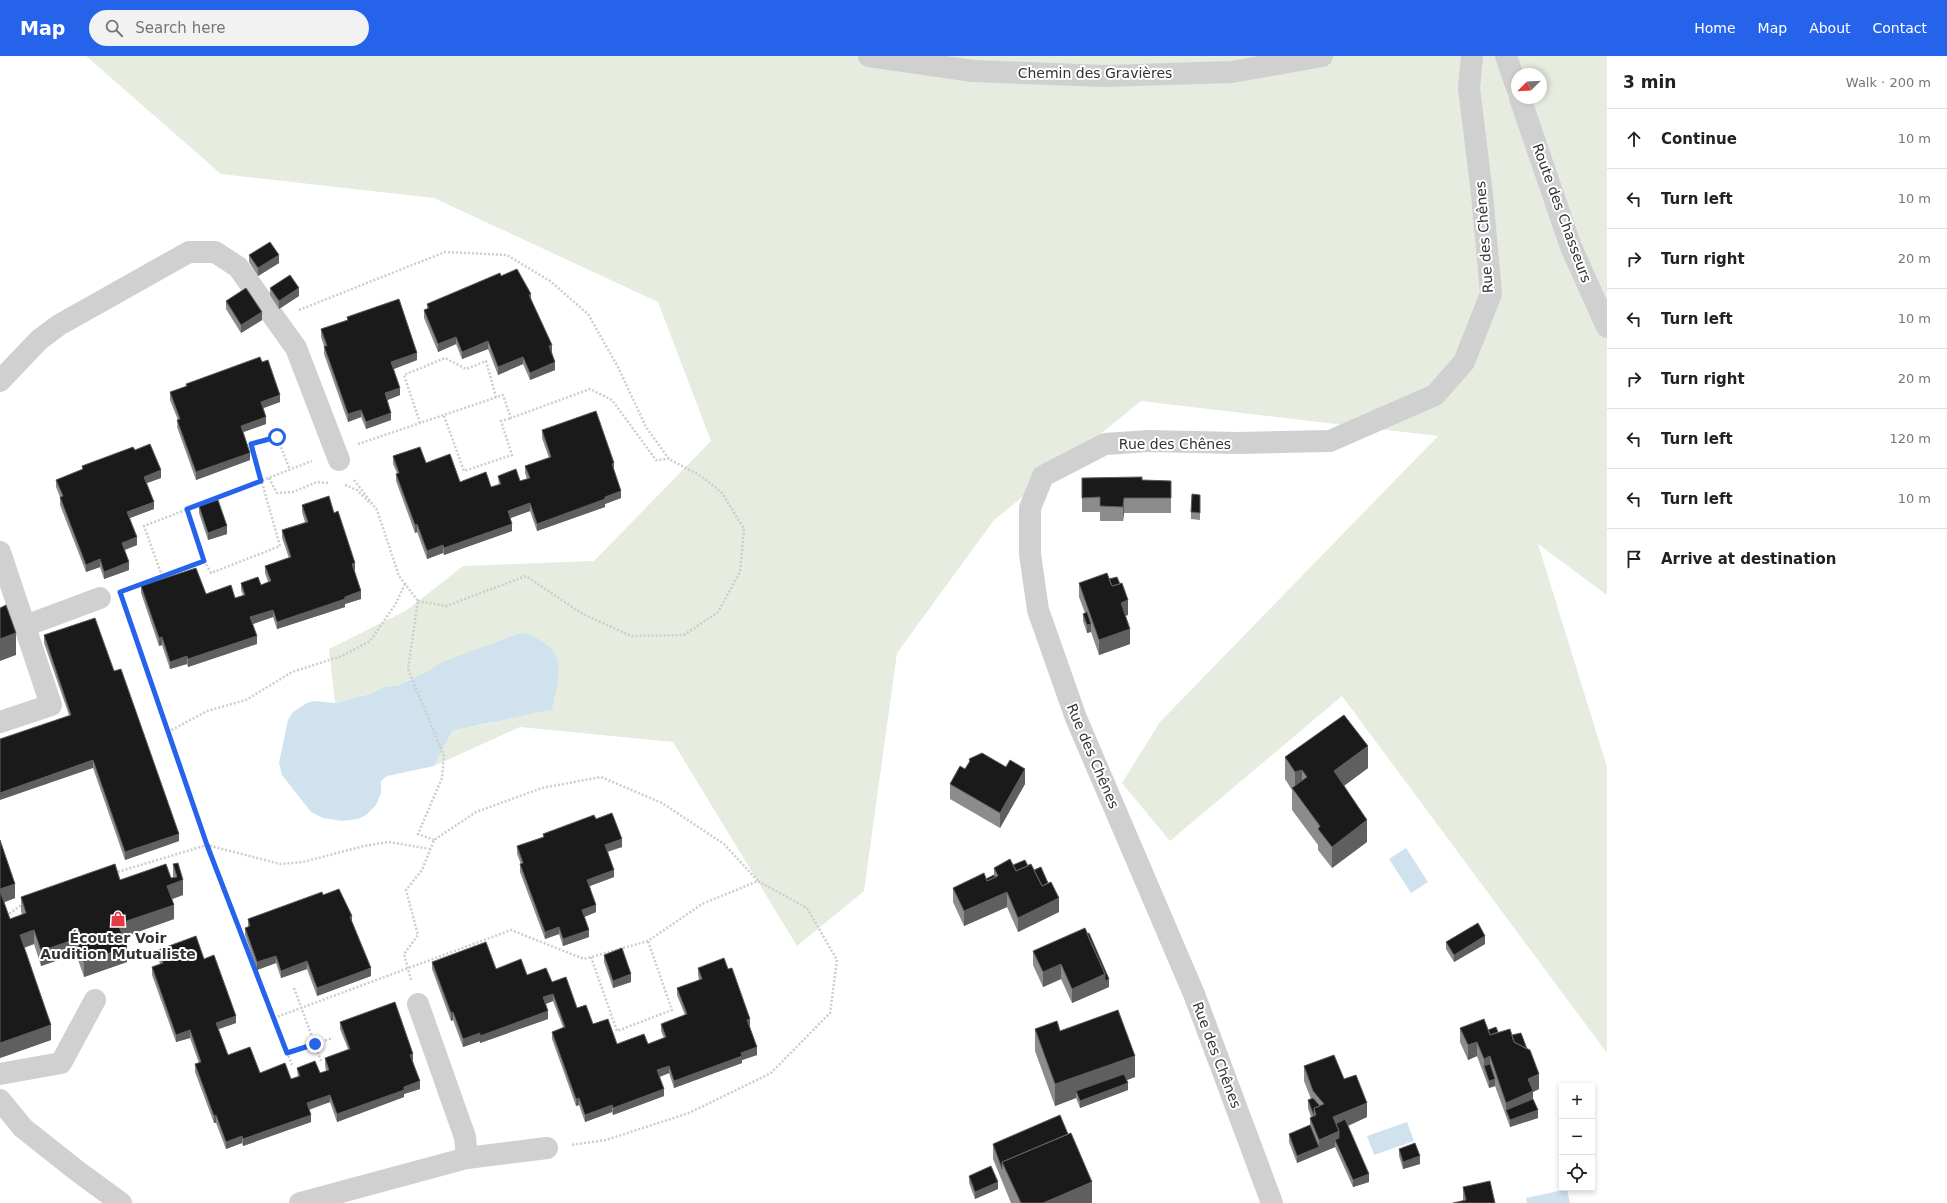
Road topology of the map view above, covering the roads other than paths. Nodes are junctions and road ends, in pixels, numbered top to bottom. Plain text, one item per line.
1 (869, 56) edge
2 (1322, 56) edge
3 (1472, 56) edge
4 (1506, 56) edge
5 (1511, 71) edge
6 (1522, 104) edge
7 (1607, 327) edge
8 (0, 381) edge
9 (337, 456) road end
10 (0, 552) edge
11 (110, 595) road end
12 (8, 601) edge
13 (25, 626) junction
14 (0, 722) edge
15 (95, 1000) dead end
16 (418, 1004) road end
17 (0, 1074) edge
18 (0, 1100) edge
19 (547, 1148) road end
20 (467, 1158) junction
21 (122, 1203) edge
22 (300, 1203) edge
23 (1272, 1203) edge

1 - 2 street, Chemin des Gravières
3 - 23 street, Rue des Chênes
4 - 5 street
6 - 7 street, Route des Chasseurs
8 - 9 street
10 - 12 street
11 - 13 street
12 - 13 street
13 - 14 street
15 - 17 street
16 - 20 street
18 - 21 street
19 - 20 street
20 - 22 street

